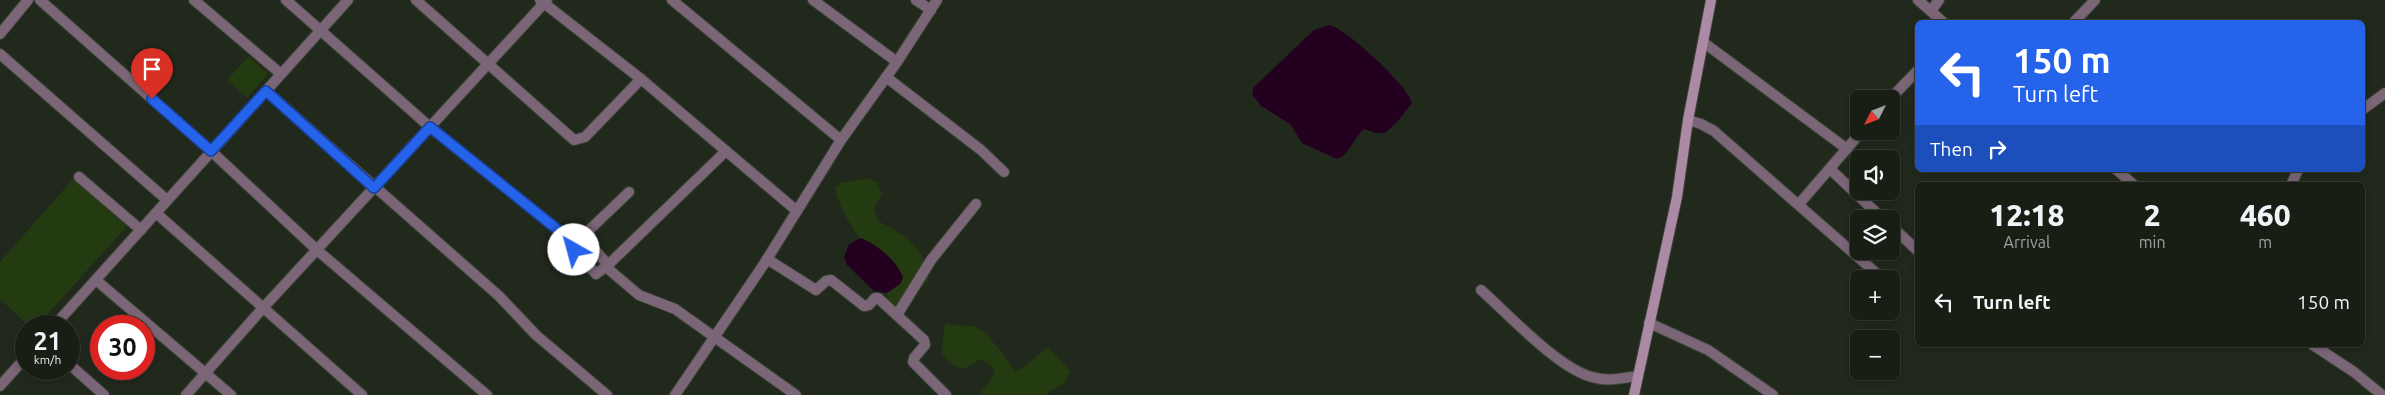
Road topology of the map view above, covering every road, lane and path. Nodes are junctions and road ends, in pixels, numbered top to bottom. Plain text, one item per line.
1 (28, 0) edge
2 (40, 0) edge
3 (194, 0) edge
4 (286, 0) edge
5 (348, 0) edge
6 (416, 0) edge
7 (672, 0) edge
8 (813, 0) edge
9 (916, 0) edge
10 (937, 0) edge
11 (1711, 0) edge
12 (1918, 0) edge
13 (1939, 0) edge
14 (2095, 0) edge
15 (544, 1) edge
16 (931, 10) junction
17 (1931, 11) junction
18 (1941, 20) edge
19 (2076, 20) edge
20 (320, 31) junction
21 (0, 34) edge
22 (1703, 42) junction
23 (0, 54) edge
24 (897, 62) junction
25 (488, 65) junction
26 (1915, 73) edge
27 (281, 74) junction
28 (886, 77) junction
29 (641, 79) junction
30 (1899, 90) edge
31 (266, 91) junction
32 (2384, 94) edge
33 (2365, 108) edge
34 (1688, 120) junction
35 (430, 127) junction
36 (841, 140) junction
37 (1854, 140) edge
38 (1847, 149) junction
39 (211, 151) junction
40 (726, 151) junction
41 (1830, 169) junction
42 (1004, 172) dead end
43 (2119, 172) edge
44 (79, 177) dead end
45 (2131, 182) edge
46 (374, 188) junction
47 (629, 192) dead end
48 (167, 200) junction
49 (976, 204) dead end
50 (1799, 204) junction
51 (1873, 210) edge
52 (797, 211) junction
53 (156, 213) junction
54 (141, 230) junction
55 (1900, 234) edge
56 (1915, 248) edge
57 (318, 250) junction
58 (767, 259) junction
59 (607, 266) junction
60 (1873, 270) edge
61 (96, 280) junction
62 (1483, 292) dead end
63 (263, 308) junction
64 (64, 315) edge
65 (897, 315) junction
66 (1649, 323) junction
67 (715, 338) junction
68 (2316, 347) edge
69 (15, 369) edge
70 (80, 374) edge
71 (205, 374) junction
72 (1638, 376) junction
73 (0, 386) edge
74 (2381, 390) edge
75 (104, 395) edge
76 (186, 395) edge
77 (231, 395) edge
78 (362, 395) edge
79 (487, 395) edge
80 (607, 395) edge
81 (675, 395) edge
82 (796, 395) edge
83 (946, 395) edge
84 (1634, 395) edge
85 (1774, 395) edge

1 - 21 street
2 - 39 street
3 - 27 street
4 - 20 street
5 - 20 street
6 - 25 street
7 - 36 street
8 - 24 street
9 - 16 street
10 - 16 street
11 - 22 street
12 - 17 street
13 - 17 street
14 - 19 street
15 - 25 street
15 - 29 street
16 - 24 street
17 - 18 street
20 - 27 street
20 - 35 street
22 - 34 street
22 - 38 street
23 - 48 street
24 - 28 street
25 - 29 street
25 - 35 street
26 - 30 street
27 - 31 street
28 - 36 street
28 - 42 street
29 - 40 street
31 - 39 street
31 - 46 street
32 - 33 street
34 - 50 street
34 - 66 street
35 - 46 street
35 - 59 street
36 - 52 street
37 - 38 street
38 - 41 street
39 - 48 street
39 - 57 street
40 - 52 street
40 - 59 street
41 - 50 street
41 - 51 street
43 - 45 street
44 - 54 street
46 - 57 street
46 - 80 street
47 - 59 street
48 - 53 street
49 - 65 street
50 - 60 street
52 - 58 street
53 - 54 street
53 - 63 street
54 - 61 street
55 - 56 street
57 - 63 street
57 - 79 street
58 - 65 street
58 - 67 street
59 - 67 street
61 - 64 street
61 - 71 street
62 - 72 street
63 - 71 street
63 - 78 street
65 - 83 street
66 - 72 street
66 - 85 street
67 - 81 street
67 - 82 street
68 - 74 street
69 - 73 street
70 - 75 street
71 - 76 street
71 - 77 street
72 - 84 street

